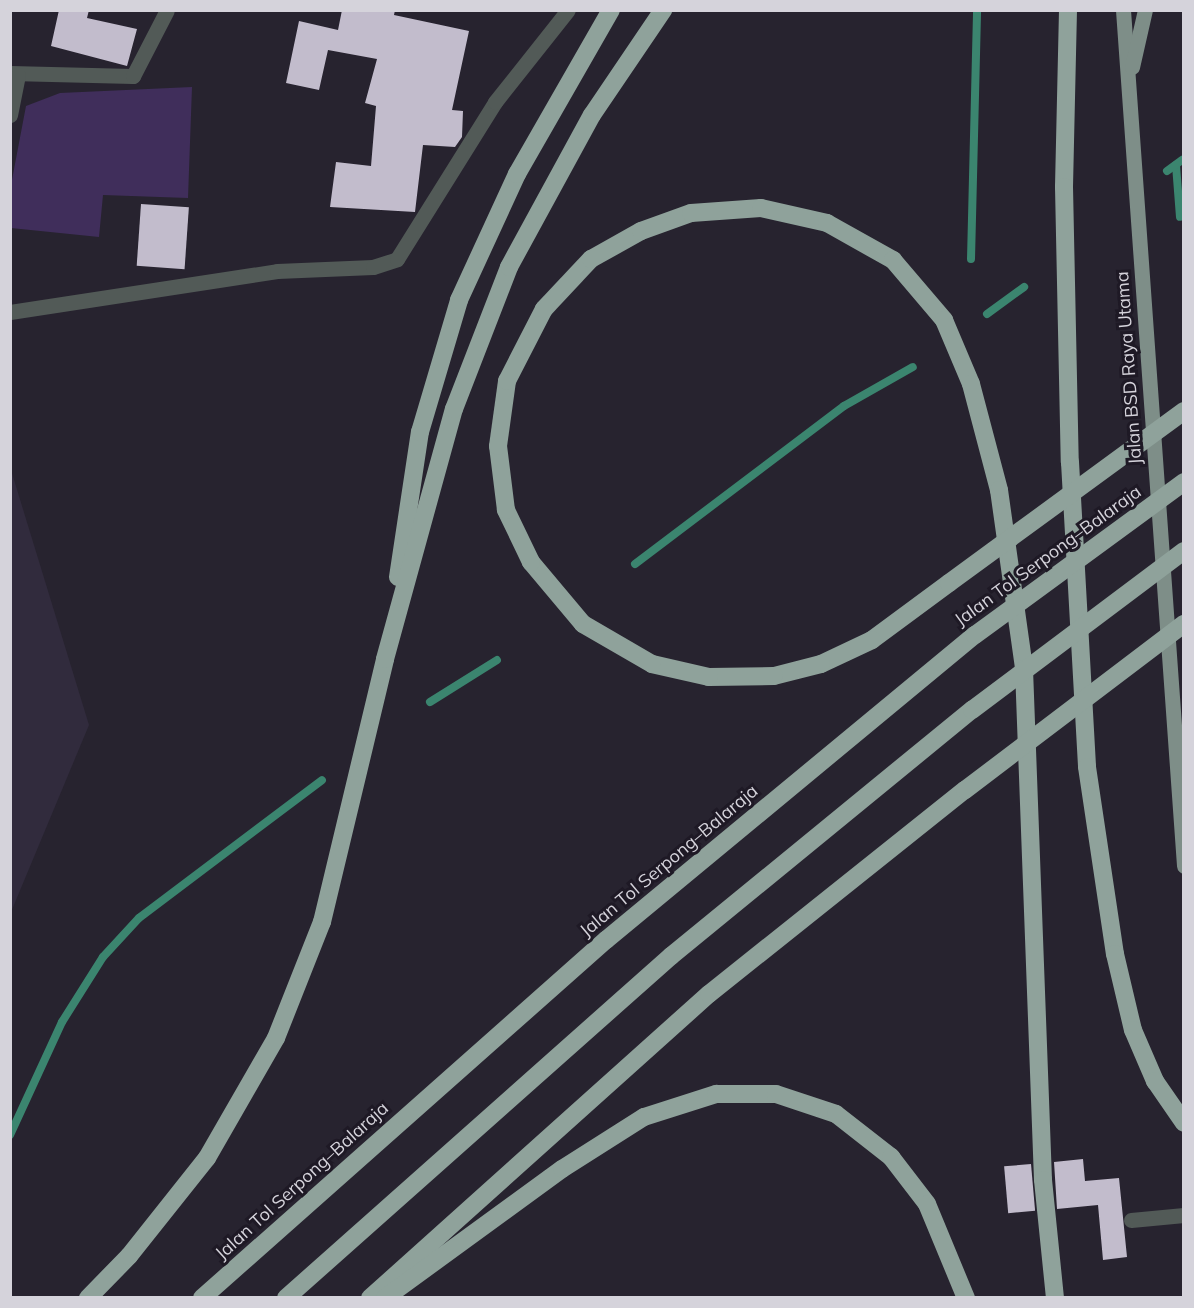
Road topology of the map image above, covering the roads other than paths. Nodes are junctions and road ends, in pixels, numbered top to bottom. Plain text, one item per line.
1 (167, 10) edge
2 (568, 10) edge
3 (611, 10) edge
4 (663, 10) edge
5 (1068, 10) edge
6 (1123, 10) edge
7 (1145, 10) edge
8 (14, 74) edge
9 (1129, 78) junction
10 (10, 115) edge
11 (10, 312) edge
12 (1184, 411) edge
13 (1184, 482) edge
14 (1184, 551) edge
15 (1184, 624) edge
16 (1167, 638) junction
17 (386, 659) junction
18 (1184, 670) edge
19 (1184, 866) edge
20 (1184, 1123) edge
21 (1184, 1215) edge
22 (1131, 1220) dead end
23 (88, 1298) edge
24 (202, 1298) edge
25 (286, 1298) edge
26 (370, 1298) edge
27 (385, 1298) edge
28 (966, 1298) edge
29 (1055, 1298) edge

1 - 8 street
2 - 11 street
3 - 17 highway
4 - 17 highway
5 - 20 highway
6 - 9 main road, Jalan BSD Raya Utama
7 - 9 main road
8 - 10 street
9 - 16 main road, Jalan BSD Raya Utama
12 - 29 highway, bridge
13 - 24 highway, Jalan Tol Serpong–Balaraja, bridge
14 - 25 highway, bridge
15 - 26 highway, bridge
16 - 18 main road
16 - 19 main road, Jalan BSD Raya Utama
17 - 23 highway
21 - 22 street
27 - 28 highway

